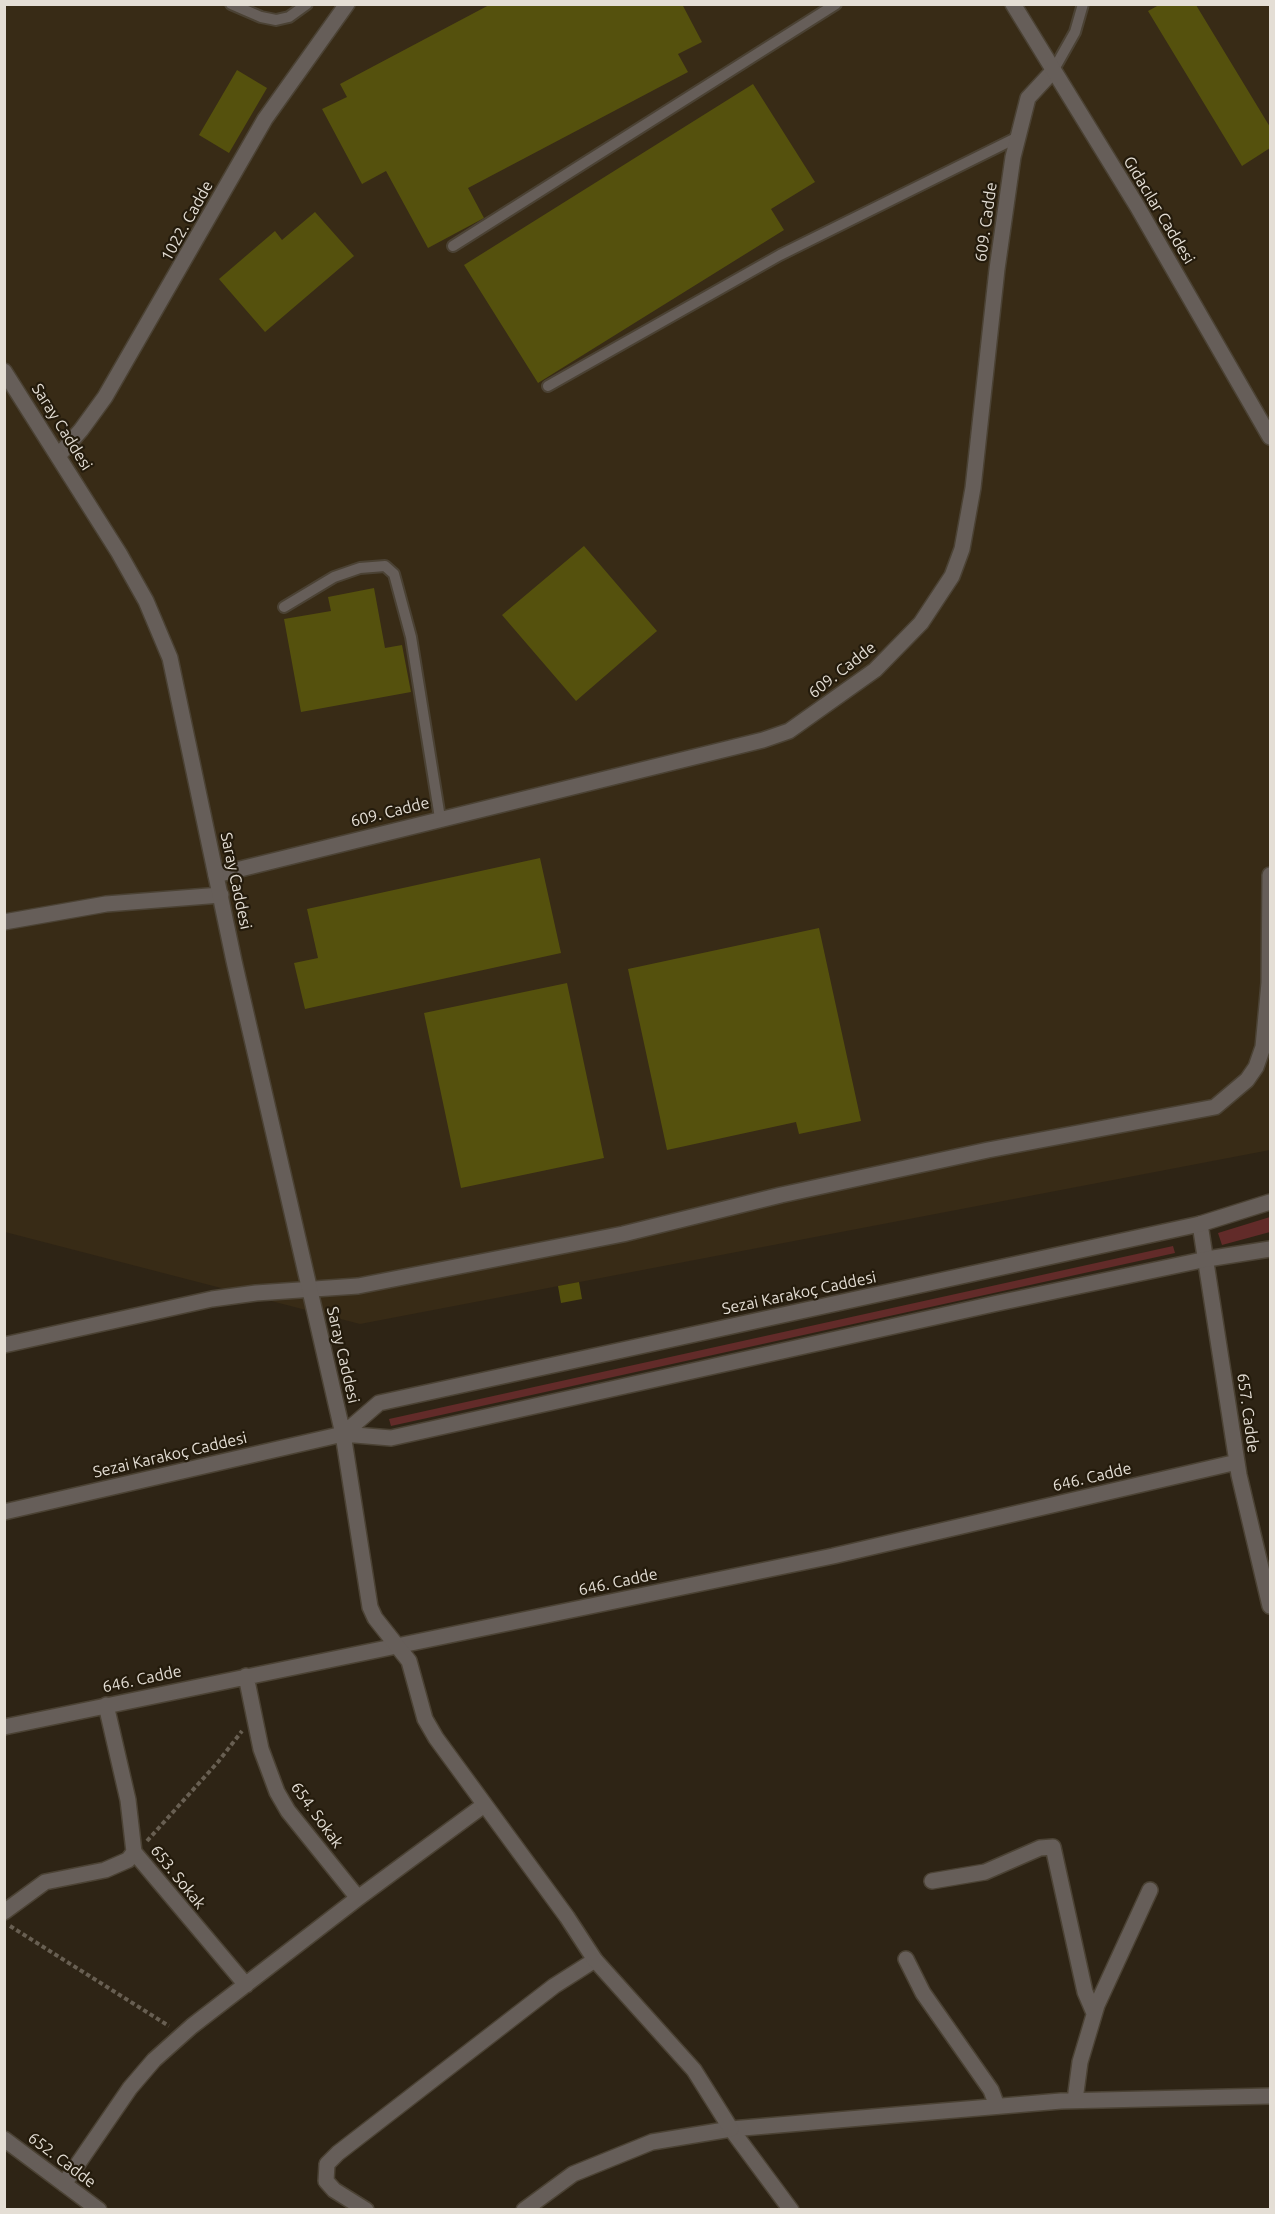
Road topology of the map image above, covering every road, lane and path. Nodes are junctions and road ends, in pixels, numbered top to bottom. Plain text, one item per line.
1 (231, 4) edge
2 (307, 4) edge
3 (347, 4) edge
4 (836, 4) edge
5 (1013, 4) edge
6 (1083, 4) edge
7 (1053, 71) junction
8 (1018, 137) junction
9 (453, 246) dead end
10 (4, 371) edge
11 (549, 386) dead end
12 (1270, 437) edge
13 (59, 455) junction
14 (284, 607) dead end
15 (440, 818) junction
16 (1270, 874) edge
17 (216, 875) junction
18 (220, 895) junction
19 (4, 922) edge
20 (1270, 1202) edge
21 (1200, 1224) junction
22 (1270, 1249) edge
23 (1207, 1259) junction
24 (309, 1289) junction
25 (4, 1345) edge
26 (343, 1434) junction
27 (1237, 1462) junction
28 (4, 1512) edge
29 (1264, 1554) edge
30 (1270, 1606) edge
31 (399, 1646) junction
32 (246, 1676) junction
33 (106, 1705) junction
34 (254, 1716) junction
35 (4, 1727) edge
36 (484, 1805) junction
37 (134, 1852) junction
38 (932, 1881) dead end
39 (1150, 1890) dead end
40 (358, 1898) junction
41 (4, 1912) edge
42 (4, 1922) edge
43 (906, 1959) dead end
44 (594, 1960) junction
45 (246, 1985) junction
46 (1094, 2013) junction
47 (182, 2035) junction
48 (1270, 2096) edge
49 (1075, 2100) junction
50 (997, 2106) junction
51 (731, 2129) junction
52 (4, 2139) edge
53 (64, 2184) junction
54 (78, 2204) edge
55 (99, 2210) edge
56 (366, 2210) edge
57 (524, 2210) edge
58 (791, 2210) edge

1 - 2 lane
3 - 13 street, 1022. Cadde
4 - 9 lane
5 - 7 street, Gıdacılar Caddesi
6 - 7 lane
7 - 8 street, 609. Cadde
7 - 12 street, Gıdacılar Caddesi
8 - 11 lane
8 - 15 street, 609. Cadde
10 - 13 street, Saray Caddesi
13 - 17 street, Saray Caddesi
14 - 15 lane
15 - 17 street, 609. Cadde
16 - 24 street
17 - 18 street, Saray Caddesi
18 - 19 street
18 - 24 street, Saray Caddesi
20 - 21 street, Sezai Karakoç Caddesi
21 - 23 street, 657. Cadde
21 - 26 street, Sezai Karakoç Caddesi
22 - 23 street, Sezai Karakoç Caddesi
23 - 26 street, Sezai Karakoç Caddesi
23 - 27 street, 657. Cadde
24 - 25 street
24 - 26 street, Saray Caddesi
26 - 28 street, Sezai Karakoç Caddesi
26 - 31 street, Saray Caddesi
27 - 29 street, 657. Cadde
27 - 31 street, 646. Cadde
29 - 30 street, 657. Cadde
31 - 32 street, 646. Cadde
31 - 36 street, Saray Caddesi
32 - 33 street, 646. Cadde
32 - 34 street, 654. Sokak
33 - 35 street, 646. Cadde
33 - 37 street, 653. Sokak
34 - 37 path
34 - 40 street, 654. Sokak
36 - 40 street
36 - 44 street, Saray Caddesi
37 - 41 street
37 - 45 street, 653. Sokak
38 - 46 street
39 - 46 street
40 - 45 street
42 - 47 path
43 - 50 street
44 - 51 street, Saray Caddesi
44 - 56 street
45 - 47 street
46 - 49 street
47 - 53 street
48 - 49 street
49 - 50 street
50 - 51 street
51 - 57 street
51 - 58 street, Saray Caddesi
52 - 53 street, 652. Cadde
53 - 54 street, 652. Cadde
54 - 55 street, 652. Cadde

